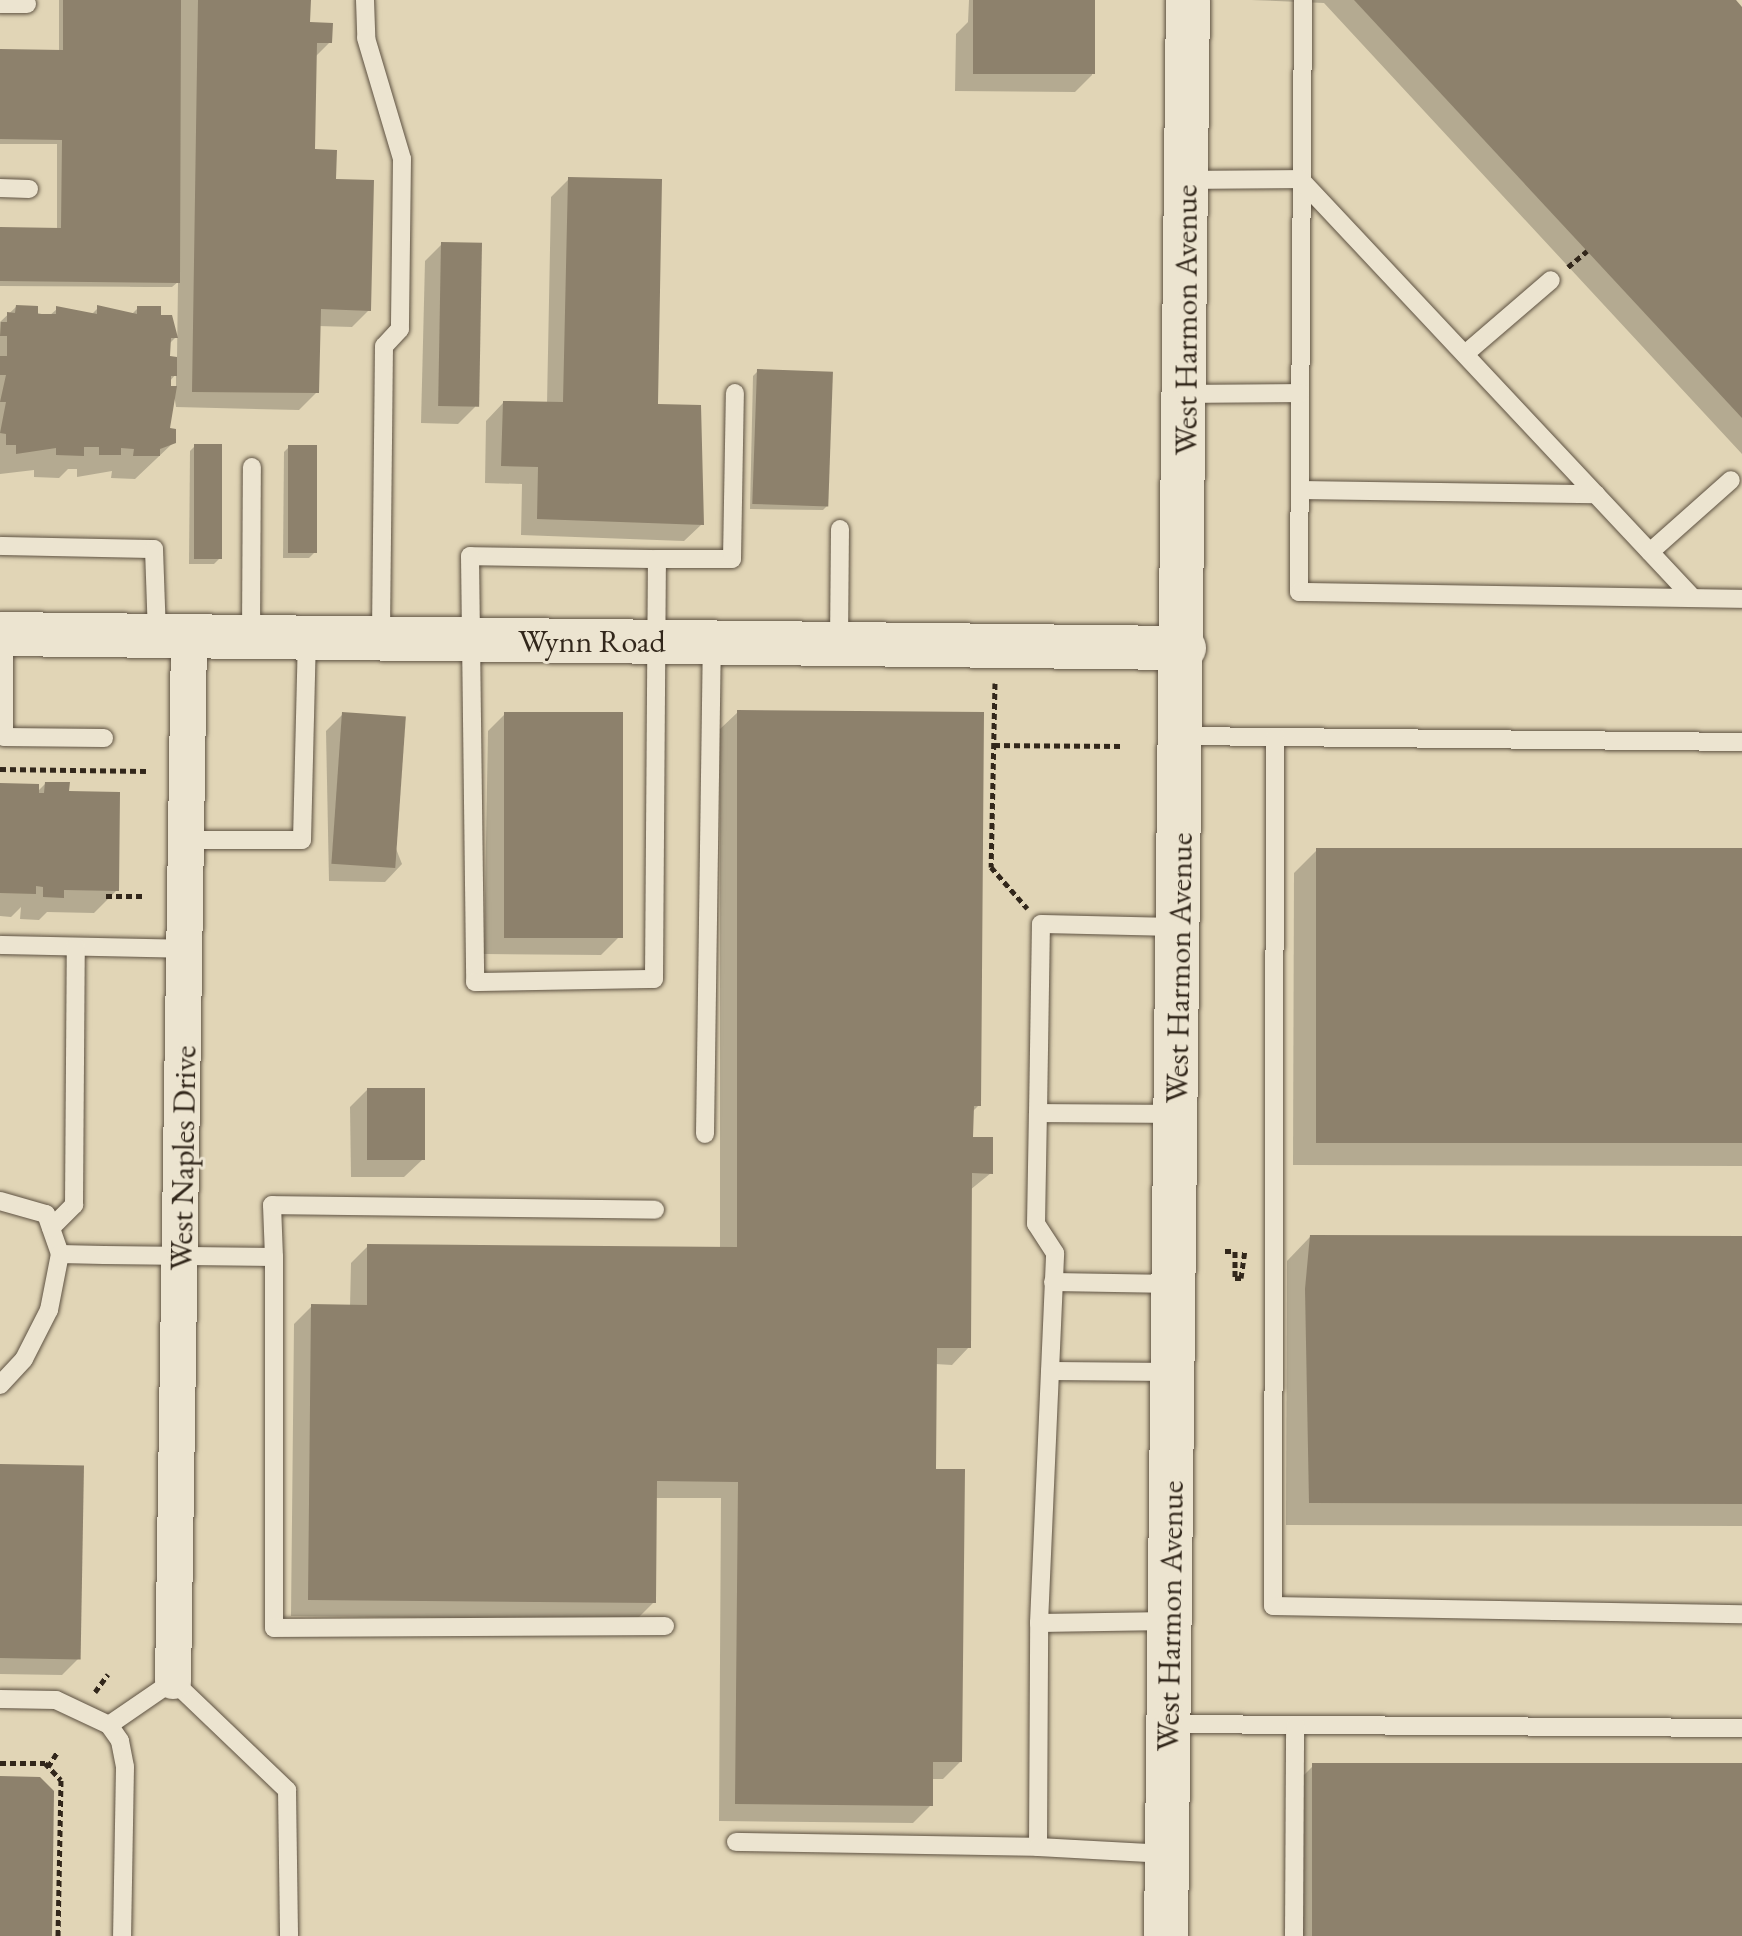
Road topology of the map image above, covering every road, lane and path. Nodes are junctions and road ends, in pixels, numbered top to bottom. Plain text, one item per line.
1 (365, 0) edge
2 (1188, 0) edge
3 (1303, 0) edge
4 (0, 4) edge
5 (27, 4) dead end
6 (1300, 179) junction
7 (1187, 180) junction
8 (0, 188) edge
9 (29, 189) dead end
10 (1551, 280) dead end
11 (1465, 354) junction
12 (735, 393) dead end
13 (1300, 393) junction
14 (1185, 394) junction
15 (252, 467) dead end
16 (1731, 480) dead end
17 (1300, 490) junction
18 (1596, 494) junction
19 (840, 529) dead end
20 (0, 546) edge
21 (1650, 552) junction
22 (657, 559) junction
23 (1693, 598) junction
24 (1742, 599) edge
25 (2, 634) edge
26 (173, 634) junction
27 (251, 635) junction
28 (307, 636) junction
29 (381, 637) junction
30 (470, 640) junction
31 (659, 641) junction
32 (712, 642) junction
33 (839, 643) junction
34 (1184, 648) junction
35 (995, 682) dead end
36 (1182, 736) junction
37 (1275, 737) junction
38 (104, 738) dead end
39 (1742, 742) edge
40 (994, 745) junction
41 (1123, 746) dead end
42 (0, 769) edge
43 (146, 771) dead end
44 (187, 840) junction
45 (106, 896) dead end
46 (144, 896) dead end
47 (1041, 924) junction
48 (1180, 927) junction
49 (0, 945) edge
50 (76, 947) junction
51 (185, 949) junction
52 (1038, 1113) junction
53 (1177, 1114) junction
54 (705, 1134) dead end
55 (0, 1201) edge
56 (655, 1210) dead end
57 (51, 1228) junction
58 (1245, 1250) dead end
59 (1225, 1251) dead end
60 (60, 1254) junction
61 (182, 1255) junction
62 (274, 1257) junction
63 (1053, 1282) junction
64 (1175, 1284) junction
65 (1050, 1371) junction
66 (1174, 1372) junction
67 (0, 1385) edge
68 (1742, 1614) edge
69 (1170, 1621) junction
70 (1039, 1623) junction
71 (665, 1626) dead end
72 (108, 1674) dead end
73 (173, 1681) junction
74 (95, 1692) dead end
75 (0, 1699) edge
76 (1169, 1724) junction
77 (109, 1725) junction
78 (1295, 1725) junction
79 (1742, 1728) edge
80 (58, 1751) dead end
81 (0, 1763) edge
82 (48, 1767) junction
83 (736, 1842) dead end
84 (1038, 1847) junction
85 (1167, 1854) junction
86 (58, 1936) edge
87 (122, 1936) edge
88 (289, 1936) edge
89 (1166, 1936) edge
90 (1294, 1936) edge

1 - 29 lane
2 - 7 main road, West Harmon Avenue
3 - 6 lane
4 - 5 lane
6 - 7 lane
6 - 11 lane
6 - 13 lane
7 - 14 main road, West Harmon Avenue
8 - 9 lane
10 - 11 lane
11 - 18 lane
12 - 22 lane
13 - 14 lane
13 - 17 lane
14 - 34 main road, West Harmon Avenue
15 - 27 lane
16 - 21 lane
17 - 18 lane
17 - 23 lane
18 - 21 lane
19 - 33 lane
20 - 26 lane
21 - 23 lane
22 - 30 lane
22 - 31 lane
23 - 24 lane
25 - 26 main road, Wynn Road
25 - 38 lane
26 - 27 main road, Wynn Road
26 - 44 street, West Naples Drive
27 - 28 main road, Wynn Road
28 - 29 main road, Wynn Road
28 - 44 lane
29 - 30 main road, Wynn Road
30 - 31 main road, Wynn Road
30 - 31 lane
31 - 32 main road, Wynn Road
32 - 33 main road, Wynn Road
32 - 54 lane
33 - 34 main road, Wynn Road
34 - 36 main road, West Harmon Avenue
35 - 40 path
36 - 37 lane
36 - 48 main road, West Harmon Avenue
37 - 39 lane
37 - 68 lane
40 - 41 path
40 - 47 path
42 - 43 path
44 - 51 street, West Naples Drive
45 - 46 path
47 - 48 lane
47 - 52 lane
48 - 53 main road, West Harmon Avenue
49 - 50 lane
50 - 51 lane
50 - 57 lane
51 - 61 street, West Naples Drive
52 - 53 lane
52 - 63 lane
53 - 64 main road, West Harmon Avenue
55 - 57 lane
56 - 62 lane
57 - 60 lane
58 - 59 path
60 - 61 lane
60 - 67 lane
61 - 62 lane
61 - 73 street, West Naples Drive
62 - 71 lane
63 - 64 lane
63 - 65 lane
64 - 66 main road, West Harmon Avenue
65 - 66 lane
65 - 70 lane
66 - 69 main road, West Harmon Avenue
69 - 70 lane
69 - 76 main road, West Harmon Avenue
70 - 84 lane
72 - 74 path
73 - 77 lane
73 - 88 lane
75 - 77 lane
76 - 78 lane
76 - 85 main road, West Harmon Avenue
77 - 87 lane
78 - 79 lane
78 - 90 lane
80 - 82 path
81 - 82 path
82 - 86 path
83 - 84 lane
84 - 85 lane
85 - 89 main road, West Harmon Avenue

